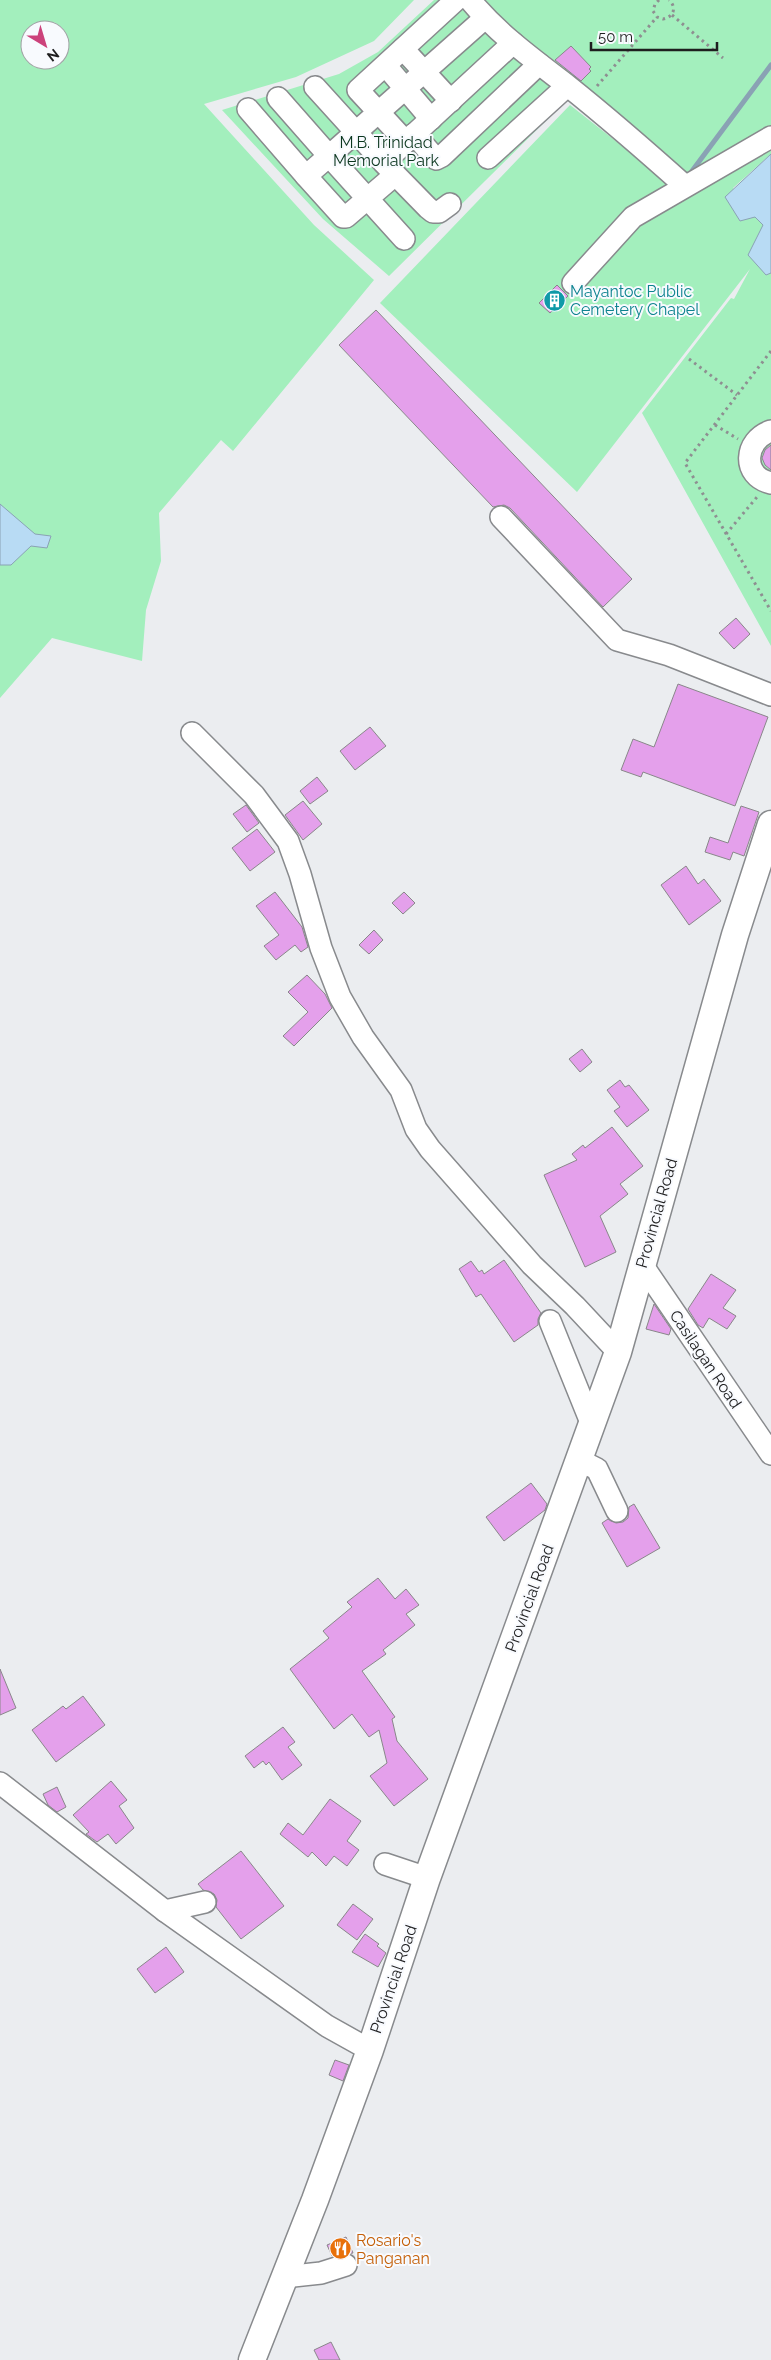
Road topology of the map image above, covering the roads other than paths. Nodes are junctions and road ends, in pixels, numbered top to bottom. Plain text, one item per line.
1 (456, 0) edge
2 (470, 0) edge
3 (485, 18) junction
4 (513, 43) junction
5 (403, 49) junction
6 (539, 64) junction
7 (386, 66) junction
8 (424, 73) junction
9 (567, 86) junction
10 (316, 87) dead end
11 (406, 89) junction
12 (278, 98) dead end
13 (451, 100) junction
14 (248, 109) dead end
15 (379, 113) junction
16 (431, 119) junction
17 (356, 132) junction
18 (771, 137) edge
19 (410, 138) junction
20 (329, 156) junction
21 (488, 158) dead end
22 (389, 169) junction
23 (306, 176) junction
24 (685, 186) junction
25 (367, 198) junction
26 (450, 204) dead end
27 (404, 239) dead end
28 (573, 282) dead end
29 (771, 431) edge
30 (770, 483) edge
31 (501, 517) dead end
32 (771, 695) edge
33 (192, 734) dead end
34 (771, 824) edge
35 (641, 1263) junction
36 (550, 1321) dead end
37 (618, 1352) junction
38 (592, 1425) junction
39 (771, 1454) edge
40 (579, 1460) junction
41 (617, 1511) dead end
42 (0, 1783) edge
43 (385, 1864) dead end
44 (427, 1878) junction
45 (205, 1902) dead end
46 (165, 1911) junction
47 (370, 2050) junction
48 (346, 2265) dead end
49 (284, 2277) junction
50 (252, 2360) edge

1 - 5 street
2 - 3 street
3 - 4 street
3 - 8 street
4 - 6 street
4 - 13 street
5 - 7 street
5 - 8 street
6 - 9 street
6 - 19 street
7 - 11 street
7 - 15 street
8 - 11 street
8 - 13 street
9 - 21 street
9 - 24 street
10 - 17 street
11 - 15 street
11 - 16 street
12 - 20 street
13 - 16 street
14 - 23 street
15 - 17 street
15 - 19 street
16 - 19 street
17 - 20 street
17 - 22 street
18 - 24 street
19 - 22 street
20 - 23 street
20 - 25 street
22 - 25 street
22 - 26 street
23 - 25 street
24 - 28 street
25 - 27 street
29 - 30 street
31 - 32 street
33 - 37 street
34 - 35 main road, Provincial Road
35 - 37 main road, Provincial Road
35 - 39 street, Casilagan Road
36 - 38 street
37 - 38 main road, Provincial Road
38 - 40 main road, Provincial Road
40 - 41 street
40 - 44 main road, Provincial Road
42 - 46 street
43 - 44 street
44 - 47 main road, Provincial Road
45 - 46 street
46 - 47 street
47 - 49 main road, Provincial Road
48 - 49 street
49 - 50 main road, Provincial Road

